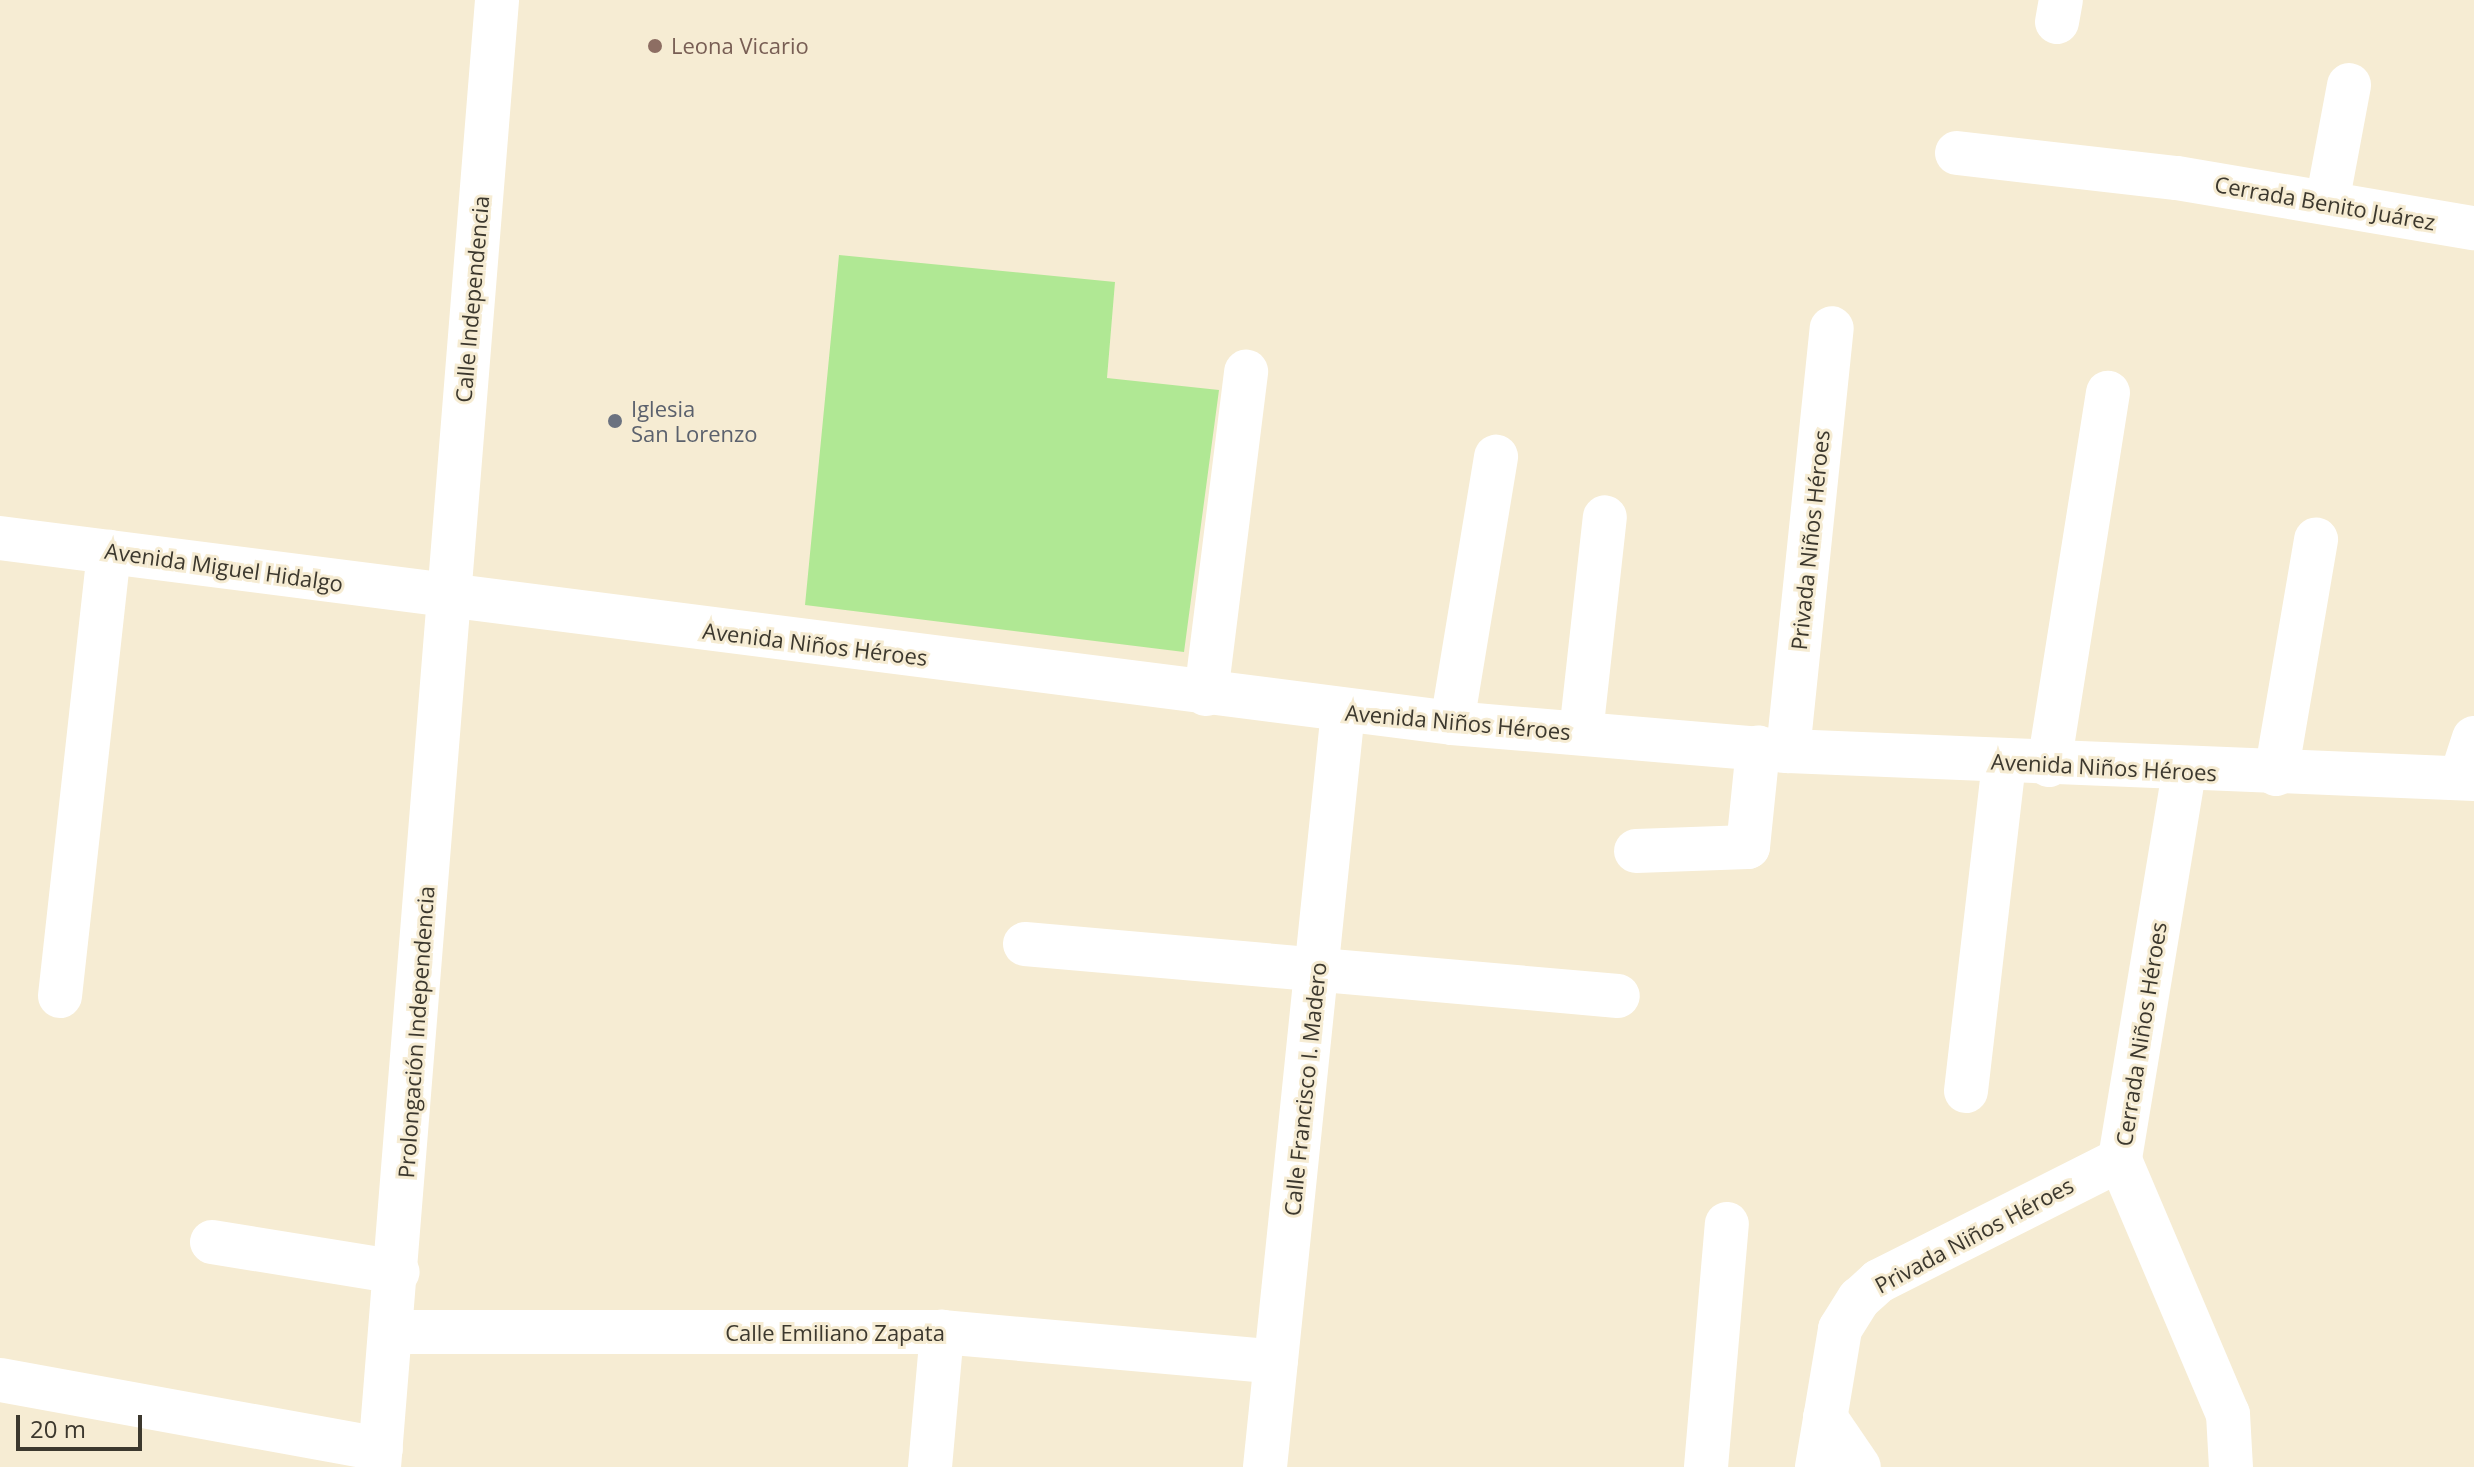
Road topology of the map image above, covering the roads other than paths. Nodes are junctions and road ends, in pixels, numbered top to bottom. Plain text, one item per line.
1 (497, 0) edge
2 (2349, 85) dead end
3 (1957, 153) dead end
4 (2327, 203) junction
5 (2474, 228) edge
6 (1832, 328) dead end
7 (1246, 371) dead end
8 (2108, 393) dead end
9 (1496, 457) dead end
10 (1605, 517) dead end
11 (0, 538) edge
12 (2316, 539) dead end
13 (109, 552) junction
14 (448, 598) junction
15 (1206, 694) junction
16 (1343, 711) junction
17 (1452, 723) junction
18 (1581, 733) junction
19 (1773, 750) junction
20 (2004, 762) junction
21 (2049, 765) junction
22 (2470, 765) edge
23 (2184, 772) junction
24 (2276, 774) junction
25 (1636, 851) dead end
26 (1025, 944) dead end
27 (1319, 970) junction
28 (60, 996) dead end
29 (1618, 996) dead end
30 (1966, 1091) dead end
31 (2120, 1160) junction
32 (1727, 1224) dead end
33 (212, 1242) dead end
34 (398, 1272) junction
35 (394, 1332) junction
36 (942, 1332) junction
37 (1276, 1362) junction
38 (0, 1380) edge
39 (1825, 1417) junction
40 (380, 1458) edge
41 (930, 1467) edge
42 (1265, 1467) edge
43 (1706, 1467) edge
44 (1817, 1467) edge
45 (1859, 1467) edge
46 (2231, 1467) edge

1 - 14 street, Calle Independencia
2 - 4 street
3 - 4 street, Cerrada Benito Juárez
4 - 5 street, Cerrada Benito Juárez
6 - 19 street, Privada Niños Héroes
7 - 15 street
8 - 21 street
9 - 17 street
10 - 18 street
11 - 13 street, Avenida Miguel Hidalgo
12 - 24 street
13 - 14 street, Avenida Miguel Hidalgo
13 - 28 street
14 - 15 street, Avenida Niños Héroes
14 - 34 street, Prolongación Independencia
15 - 16 street, Avenida Niños Héroes
16 - 17 street, Avenida Niños Héroes
16 - 27 street, Calle Francisco I. Madero
17 - 18 street, Avenida Niños Héroes
18 - 19 street, Avenida Niños Héroes
19 - 20 street, Avenida Niños Héroes
19 - 25 street, Privada Niños Héroes
20 - 21 street, Avenida Niños Héroes
20 - 30 street
21 - 23 street, Avenida Niños Héroes
22 - 24 street, Avenida Niños Héroes
23 - 24 street, Avenida Niños Héroes
23 - 31 street, Cerrada Niños Héroes
26 - 27 street
27 - 29 street
27 - 37 street, Calle Francisco I. Madero
31 - 39 street, Privada Niños Héroes
31 - 46 street, Cerrada Niños Héroes
32 - 43 street
33 - 34 street
34 - 35 street, Prolongación Independencia
35 - 36 street, Calle Emiliano Zapata
35 - 40 street, Prolongación Independencia
36 - 37 street, Calle Emiliano Zapata
36 - 41 street
37 - 42 street, Calle Francisco I. Madero
38 - 40 street
39 - 44 street, Privada Niños Héroes
39 - 45 street

